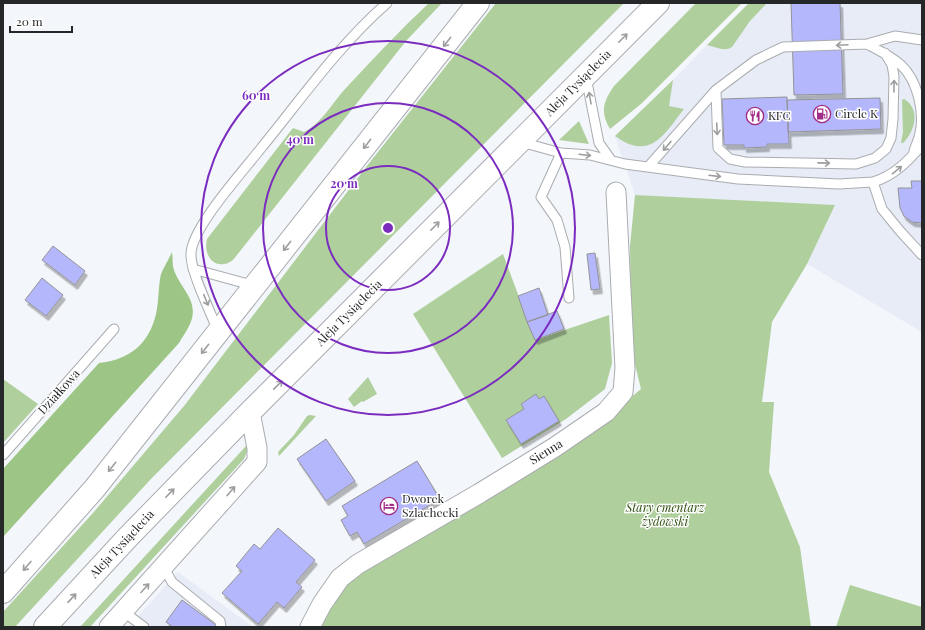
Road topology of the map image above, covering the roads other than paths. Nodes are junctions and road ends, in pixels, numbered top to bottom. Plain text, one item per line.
1 (387, 3) edge
2 (478, 3) edge
3 (658, 3) edge
4 (922, 40) edge
5 (867, 44) junction
6 (885, 53) junction
7 (586, 75) junction
8 (716, 90) junction
9 (520, 142) junction
10 (922, 145) edge
11 (561, 153) junction
12 (911, 158) junction
13 (611, 160) junction
14 (648, 167) junction
15 (873, 182) junction
16 (616, 192) dead end
17 (922, 255) edge
18 (193, 269) junction
19 (255, 286) junction
20 (569, 298) dead end
21 (114, 329) dead end
22 (219, 332) junction
23 (250, 412) junction
24 (3, 455) edge
25 (164, 568) junction
26 (3, 592) edge
27 (124, 612) junction
28 (45, 627) edge
29 (109, 627) edge
30 (144, 627) edge
31 (221, 627) edge
32 (310, 627) edge

1 - 18 lane
2 -> 19 main road
7 -> 3 main road, Aleja Tysiąclecia
4 - 5 lane
5 - 6 lane
5 -> 8 lane
8 -> 6 lane
6 - 12 lane
7 - 9 main road, Aleja Tysiąclecia
13 -> 7 lane
8 -> 14 lane
9 - 11 lane
23 -> 9 main road, Aleja Tysiąclecia
10 - 12 lane
11 -> 13 lane
11 - 20 lane
15 -> 12 lane
13 - 14 lane
14 -> 15 lane
15 - 17 lane
16 - 32 street, Sienna
18 - 19 lane
18 -> 22 lane
19 - 22 main road
21 - 24 lane, Działkowa
22 -> 26 main road
25 -> 23 street
28 -> 23 main road, Aleja Tysiąclecia
27 -> 25 street
25 - 31 lane
27 - 29 street
27 - 30 lane

